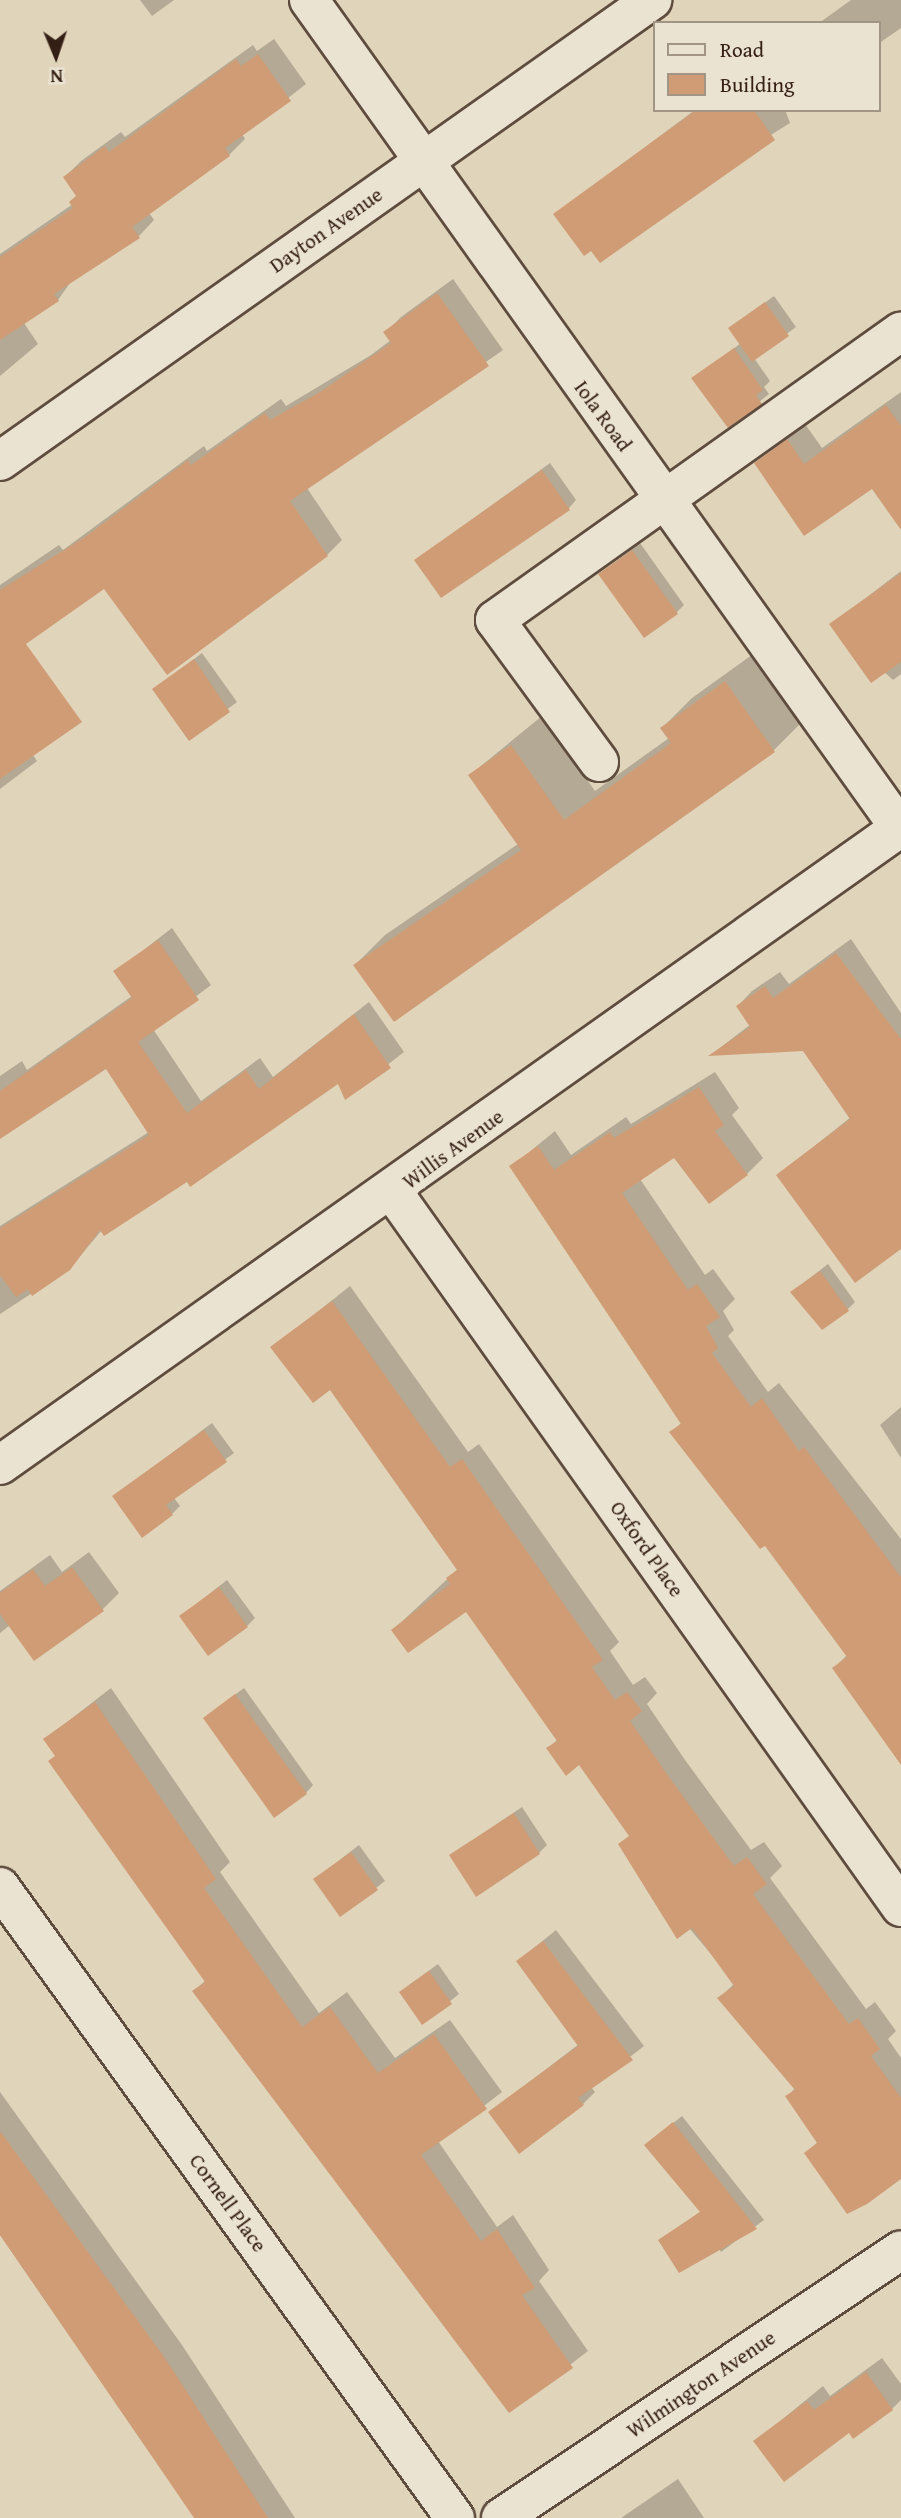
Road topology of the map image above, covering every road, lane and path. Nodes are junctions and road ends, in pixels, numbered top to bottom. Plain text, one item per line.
1 (309, 0) edge
2 (652, 0) edge
3 (421, 163) junction
4 (901, 332) edge
5 (0, 461) edge
6 (664, 500) junction
7 (599, 762) dead end
8 (901, 828) edge
9 (393, 1192) junction
10 (0, 1465) edge
11 (0, 1887) edge
12 (901, 1907) edge
13 (901, 2250) edge
14 (455, 2518) edge
15 (501, 2518) edge

1 - 3 street, Iola Road
2 - 3 street, Dayton Avenue
3 - 5 street, Dayton Avenue
3 - 6 street, Iola Road
4 - 6 street
6 - 7 street
6 - 8 street, Iola Road
8 - 9 street, Willis Avenue
9 - 10 street, Willis Avenue
9 - 12 street, Oxford Place
11 - 14 street, Cornell Place
13 - 15 street, Wilmington Avenue

